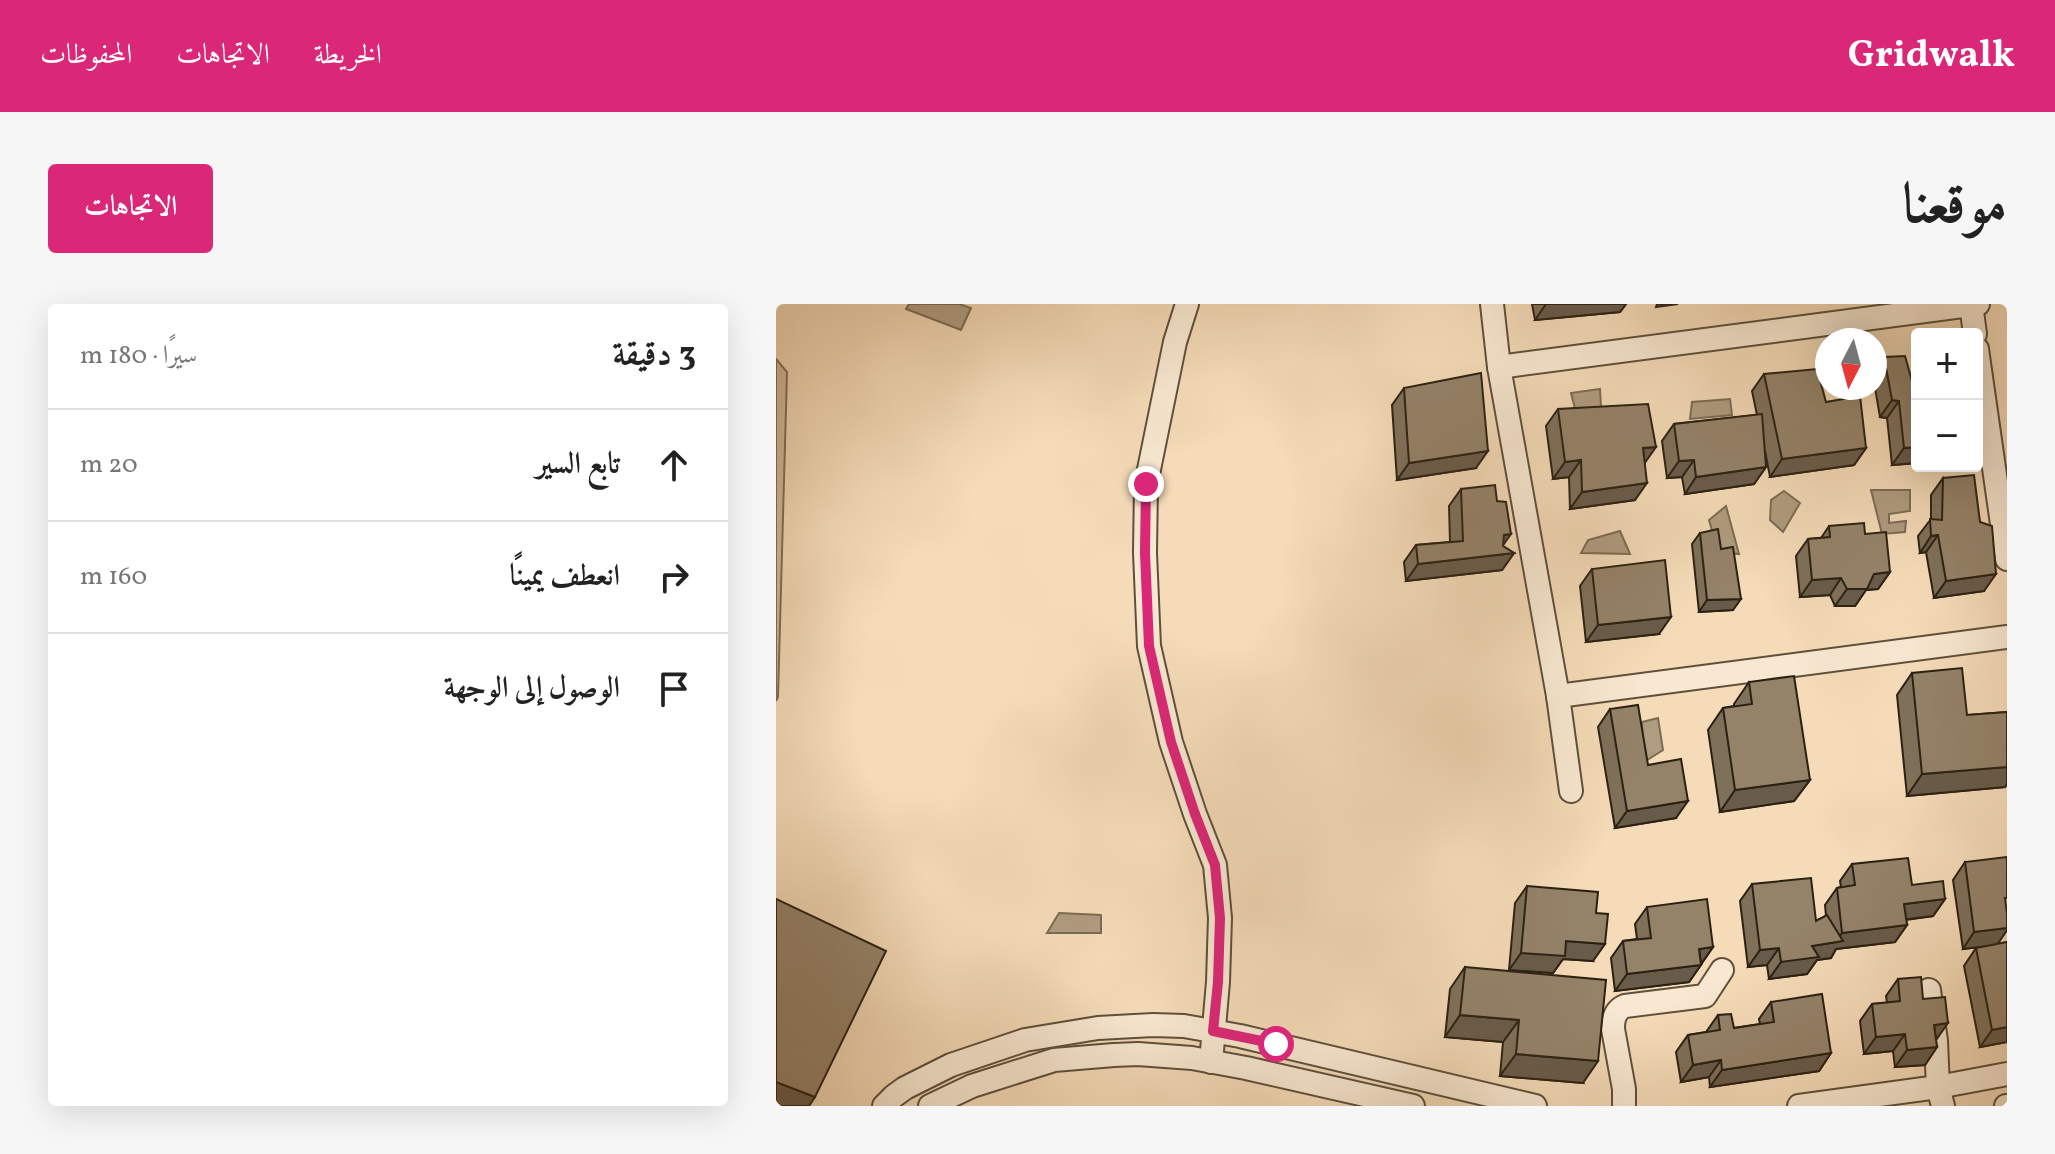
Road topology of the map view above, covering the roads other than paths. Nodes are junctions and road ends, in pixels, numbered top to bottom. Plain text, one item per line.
1 (1187, 304) edge
2 (1492, 304) edge
3 (1971, 304) edge
4 (1978, 304) edge
5 (1974, 328) edge
6 (1499, 367) junction
7 (1983, 391) edge
8 (2007, 559) edge
9 (2007, 637) edge
10 (1558, 696) junction
11 (1571, 791) dead end
12 (1722, 970) dead end
13 (1929, 990) dead end
14 (1213, 1031) junction
15 (1211, 1062) junction
16 (2007, 1074) edge
17 (1940, 1096) edge
18 (884, 1106) edge
19 (930, 1106) edge
20 (1413, 1106) edge
21 (1535, 1106) edge
22 (1624, 1106) edge
23 (1799, 1106) edge

1 - 14 street
2 - 6 street
3 - 4 street
3 - 5 street
3 - 6 street
6 - 10 street
7 - 8 street
9 - 10 street
10 - 11 street
12 - 22 street
13 - 17 street
14 - 15 street
14 - 18 street
14 - 21 street
15 - 19 street
15 - 20 street
16 - 17 street
17 - 23 street

